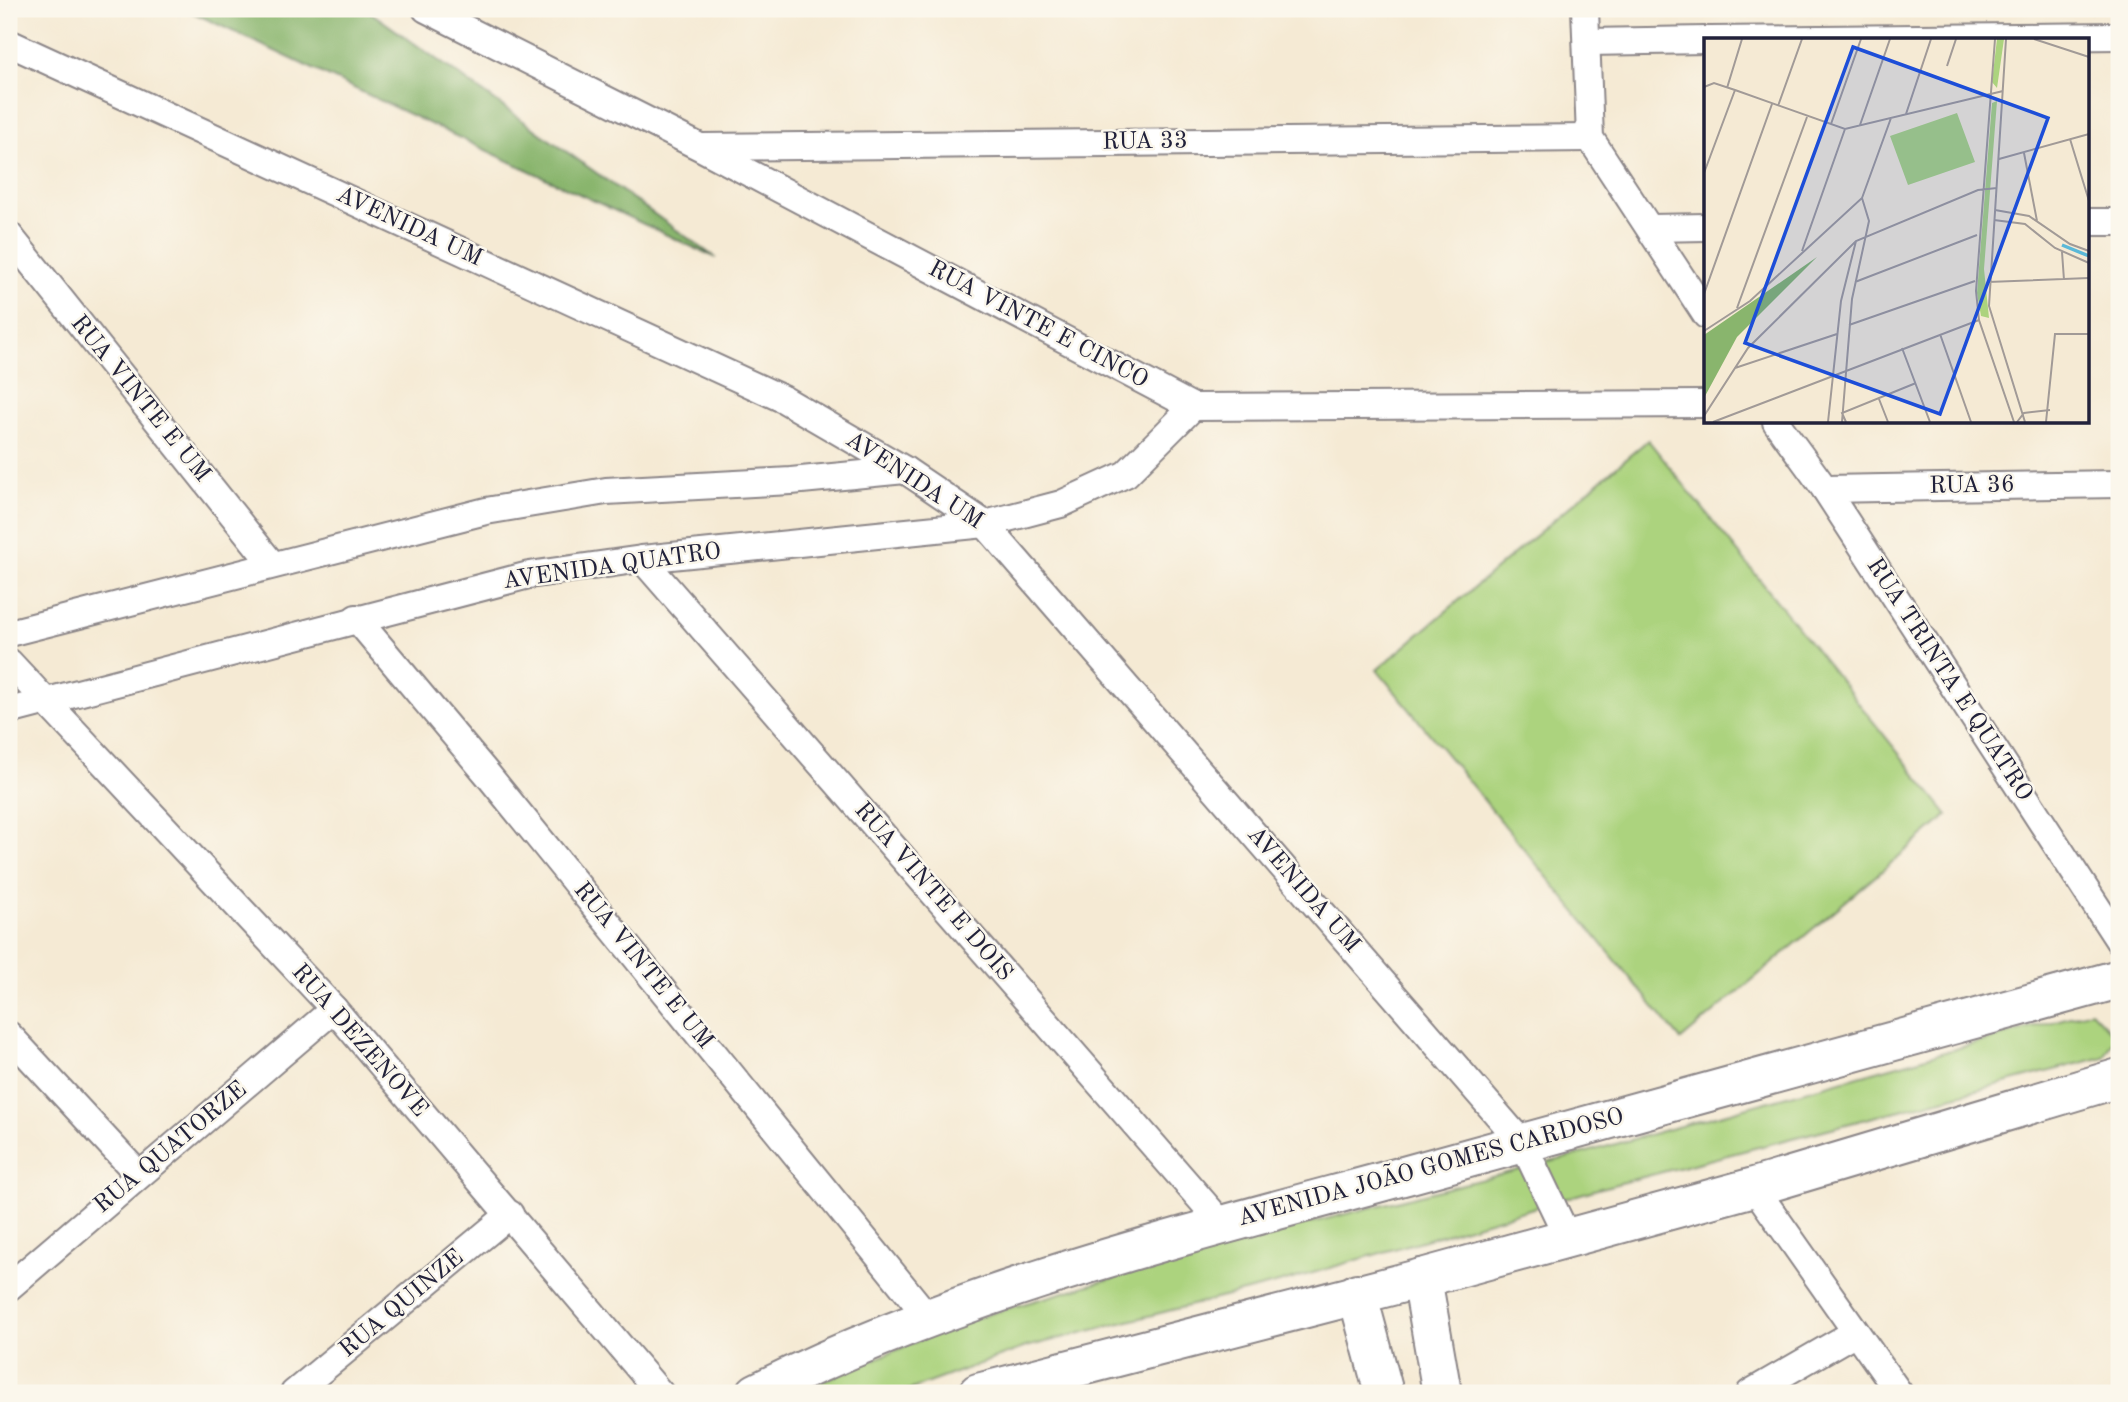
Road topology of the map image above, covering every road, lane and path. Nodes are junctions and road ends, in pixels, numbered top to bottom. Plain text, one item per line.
1 (426, 9) edge
2 (1585, 9) edge
3 (2119, 36) edge
4 (1914, 38) edge
5 (1704, 40) edge
6 (1587, 42) junction
7 (9, 43) edge
8 (1590, 138) junction
9 (701, 147) junction
10 (2090, 222) edge
11 (2119, 222) edge
12 (1704, 227) edge
13 (1651, 228) junction
14 (9, 234) edge
15 (1704, 312) edge
16 (1704, 404) edge
17 (1194, 407) junction
18 (1777, 424) edge
19 (905, 470) junction
20 (2119, 484) edge
21 (1825, 489) junction
22 (985, 524) junction
23 (642, 559) junction
24 (272, 564) junction
25 (356, 618) junction
26 (9, 633) edge
27 (9, 662) edge
28 (46, 700) junction
29 (9, 711) edge
30 (2119, 941) edge
31 (2119, 979) edge
32 (334, 1009) junction
33 (9, 1035) edge
34 (2119, 1078) edge
35 (1523, 1144) junction
36 (139, 1175) junction
37 (1754, 1187) junction
38 (510, 1214) junction
39 (1223, 1225) junction
40 (1568, 1238) junction
41 (1422, 1278) junction
42 (9, 1287) edge
43 (1357, 1293) junction
44 (927, 1316) junction
45 (1854, 1333) junction
46 (294, 1393) edge
47 (660, 1393) edge
48 (756, 1393) edge
49 (978, 1393) edge
50 (1384, 1393) edge
51 (1442, 1393) edge
52 (1750, 1393) edge
53 (1899, 1393) edge

1 - 9 street, RUA VINTE E CINCO
2 - 6 street
3 - 4 street
5 - 6 street
6 - 8 street
7 - 19 street, AVENIDA UM
8 - 9 street, RUA 33
8 - 13 street
9 - 17 street, RUA VINTE E CINCO
10 - 11 street
12 - 13 street
13 - 15 street
14 - 24 street, RUA VINTE E UM
16 - 17 street, RUA VINTE E CINCO
17 - 22 street, AVENIDA QUATRO
18 - 21 street, RUA TRINTA E QUATRO
19 - 22 street, AVENIDA UM
19 - 24 street
20 - 21 street, RUA 36
21 - 30 street, RUA TRINTA E QUATRO
22 - 23 street, AVENIDA QUATRO
22 - 35 street, AVENIDA UM
23 - 25 street, AVENIDA QUATRO
23 - 39 street, RUA VINTE E DOIS
24 - 26 street
25 - 28 street, AVENIDA QUATRO
25 - 44 street, RUA VINTE E UM
27 - 28 street, RUA DEZENOVE
28 - 29 street, AVENIDA QUATRO
28 - 32 street, RUA DEZENOVE
31 - 35 main road, AVENIDA JOÃO GOMES CARDOSO
32 - 36 street, RUA QUATORZE
32 - 38 street, RUA DEZENOVE
33 - 36 street
34 - 37 main road
35 - 39 main road, AVENIDA JOÃO GOMES CARDOSO
35 - 40 street, AVENIDA UM
36 - 42 street, RUA QUATORZE
37 - 40 main road
37 - 45 street
38 - 46 street, RUA QUINZE
38 - 47 street, RUA DEZENOVE
39 - 44 main road, AVENIDA JOÃO GOMES CARDOSO
40 - 41 main road
41 - 43 main road
41 - 51 main road
43 - 49 main road
43 - 50 main road
44 - 48 main road, AVENIDA JOÃO GOMES CARDOSO
45 - 52 street
45 - 53 street

